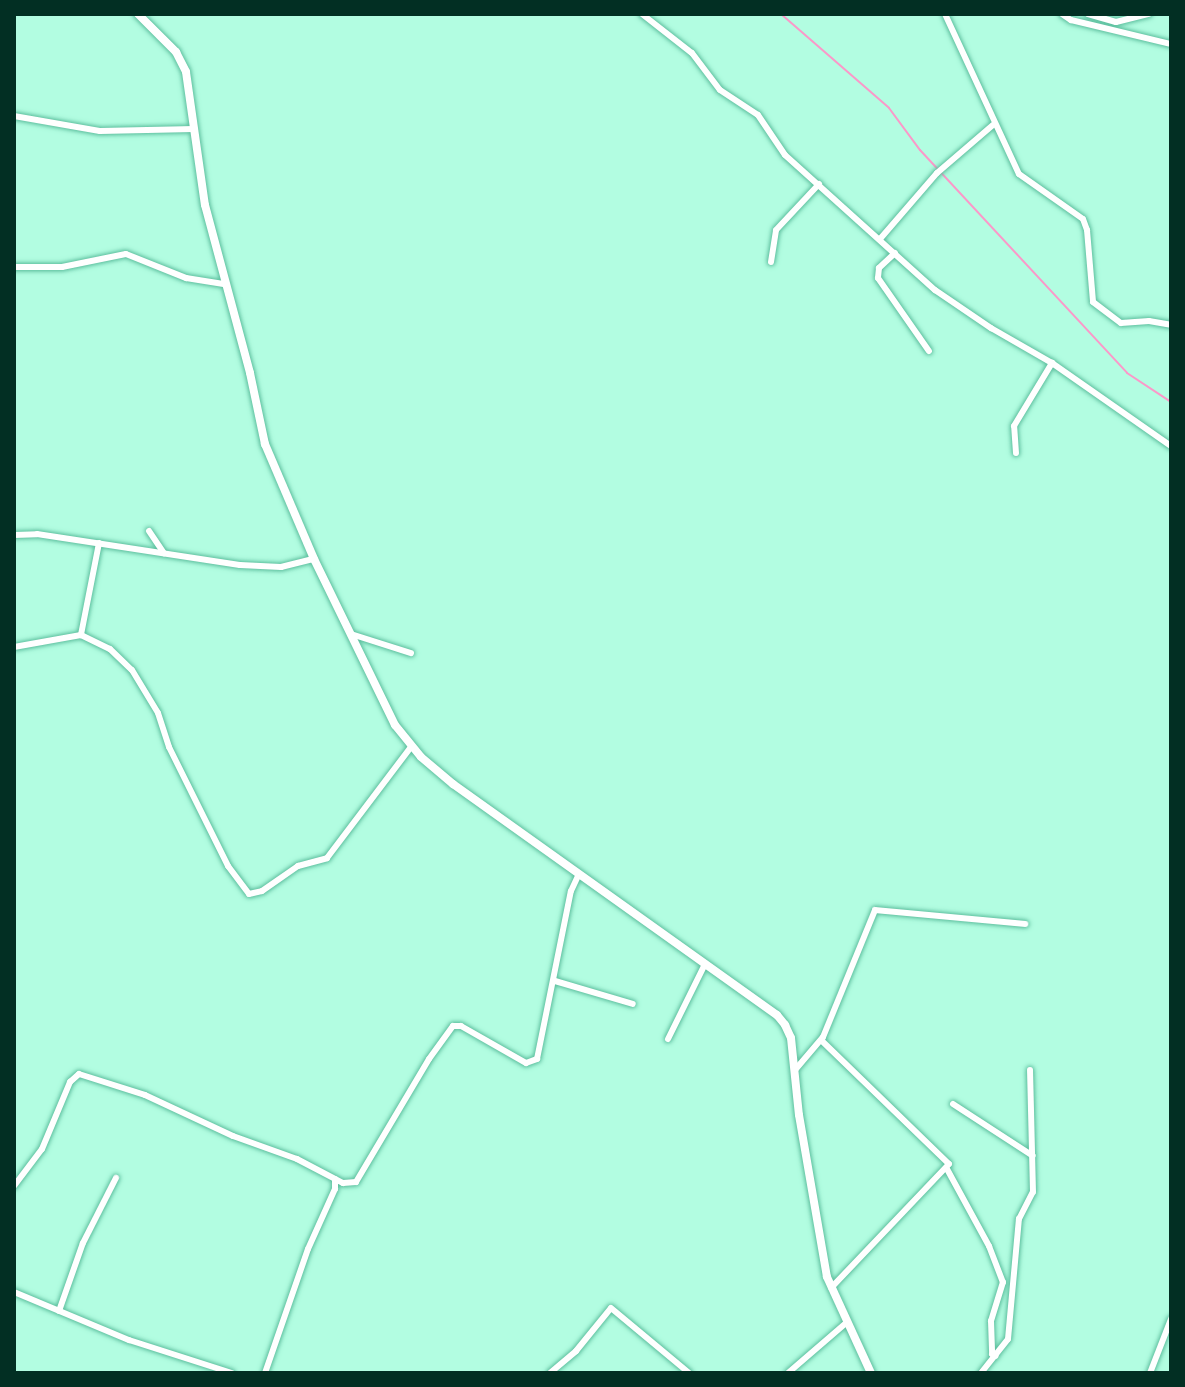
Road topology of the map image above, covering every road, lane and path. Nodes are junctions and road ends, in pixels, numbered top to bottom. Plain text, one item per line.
1 (138, 14) edge
2 (642, 14) edge
3 (945, 14) edge
4 (1062, 14) edge
5 (1088, 14) edge
6 (1149, 14) edge
7 (1171, 44) edge
8 (14, 116) edge
9 (993, 125) junction
10 (194, 129) junction
11 (819, 184) junction
12 (880, 239) junction
13 (895, 253) junction
14 (771, 262) dead end
15 (14, 267) edge
16 (224, 284) junction
17 (1171, 325) edge
18 (929, 351) dead end
19 (1052, 363) junction
20 (1171, 446) edge
21 (1016, 453) dead end
22 (149, 531) dead end
23 (14, 535) edge
24 (99, 543) junction
25 (164, 553) junction
26 (314, 559) junction
27 (351, 634) junction
28 (81, 635) junction
29 (14, 647) edge
30 (411, 653) dead end
31 (411, 747) junction
32 (579, 874) junction
33 (1025, 924) dead end
34 (705, 964) junction
35 (555, 981) junction
36 (633, 1004) dead end
37 (668, 1039) dead end
38 (821, 1040) junction
39 (795, 1070) junction
40 (1030, 1070) dead end
41 (953, 1104) dead end
42 (1033, 1156) junction
43 (947, 1169) junction
44 (116, 1178) dead end
45 (335, 1179) junction
46 (14, 1186) edge
47 (831, 1288) junction
48 (14, 1292) edge
49 (59, 1311) junction
50 (1171, 1319) edge
51 (846, 1323) junction
52 (996, 1356) junction
53 (232, 1373) edge
54 (265, 1373) edge
55 (550, 1373) edge
56 (689, 1373) edge
57 (788, 1373) edge
58 (871, 1373) edge
59 (981, 1373) edge
60 (1150, 1373) edge

1 - 10 street
2 - 11 street
3 - 9 street
4 - 7 street
5 - 6 street
8 - 10 street
9 - 12 street
9 - 17 street
10 - 16 street
11 - 12 street
11 - 14 street
12 - 13 street
13 - 18 street
13 - 19 street
15 - 16 street
16 - 26 street
19 - 20 street
19 - 21 street
22 - 25 street
23 - 24 street
24 - 25 street
24 - 28 street
25 - 26 street
26 - 27 street
27 - 30 street
27 - 31 street
28 - 29 street
28 - 31 street
31 - 32 street
32 - 34 street
32 - 35 street
33 - 38 street
34 - 37 street
34 - 39 street
35 - 36 street
35 - 45 street
38 - 39 street
38 - 43 street
39 - 47 street
40 - 42 street
41 - 42 street
42 - 52 street
43 - 47 street
43 - 52 street
44 - 49 street
45 - 46 street
45 - 54 street
47 - 51 street
48 - 49 street
49 - 53 street
50 - 60 street
51 - 57 street
51 - 58 street
52 - 59 street
55 - 56 street

